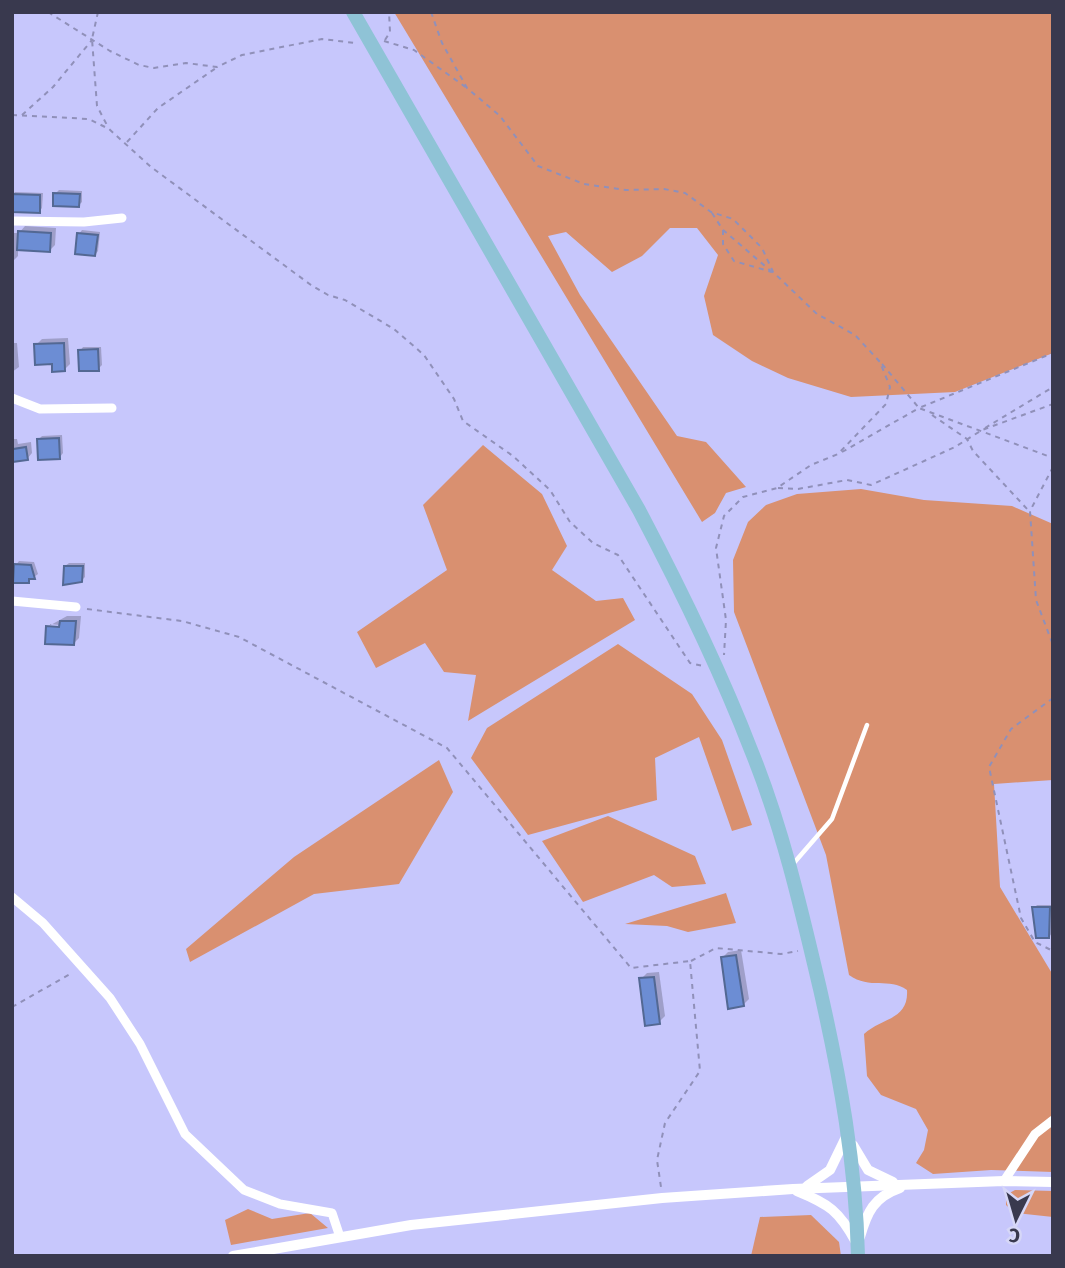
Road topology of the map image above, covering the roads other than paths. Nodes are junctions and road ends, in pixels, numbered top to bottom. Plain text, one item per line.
1 (353, 12) edge
2 (122, 218) dead end
3 (12, 221) edge
4 (12, 398) edge
5 (113, 408) dead end
6 (12, 601) edge
7 (76, 607) road end
8 (867, 725) dead end
9 (789, 868) junction
10 (12, 897) edge
11 (1053, 1120) edge
12 (848, 1132) junction
13 (1004, 1181) junction
14 (1053, 1182) edge
15 (909, 1185) junction
16 (854, 1187) junction
17 (793, 1189) junction
18 (340, 1237) junction
19 (858, 1250) edge
20 (233, 1256) edge

1 - 9 main road
2 - 3 street
4 - 5 street
6 - 7 street
8 - 9 lane
9 - 12 main road
10 - 18 street
11 - 13 street
12 - 15 street
12 - 16 main road
12 - 17 street
13 - 14 street
13 - 15 street
15 - 16 street
15 - 19 street
16 - 17 street
16 - 19 main road
17 - 18 street
17 - 19 street
18 - 20 street

